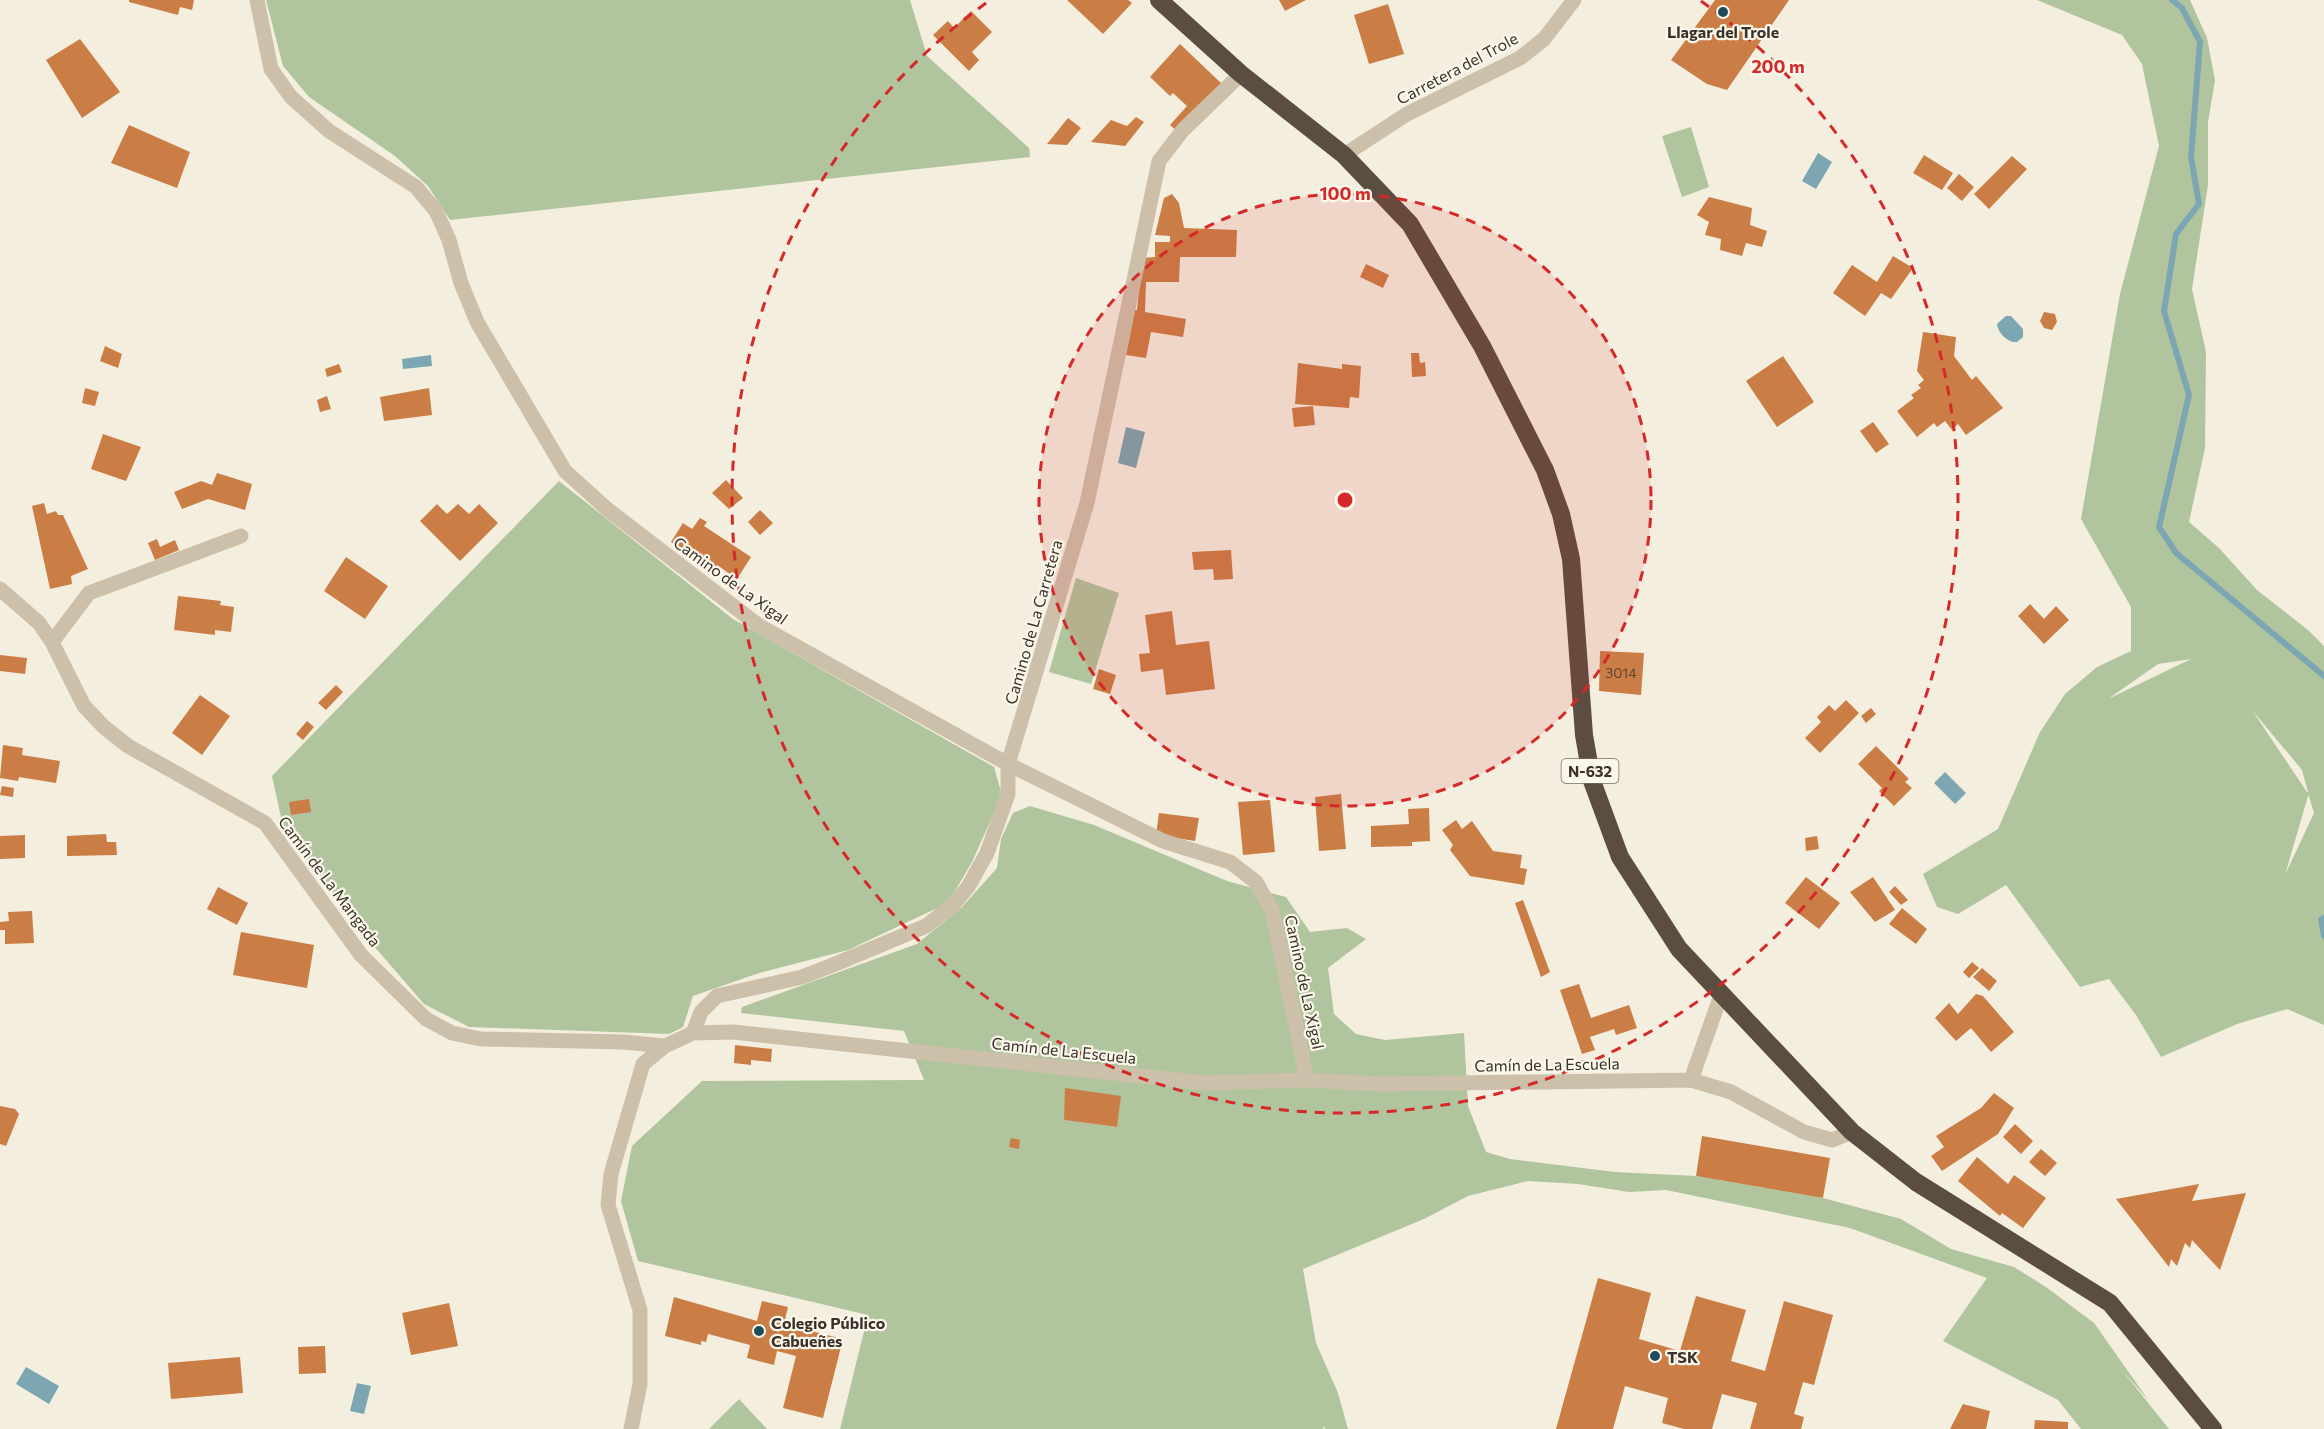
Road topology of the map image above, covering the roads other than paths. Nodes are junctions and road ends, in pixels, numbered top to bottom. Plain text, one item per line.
1 (257, 0) edge
2 (1159, 0) edge
3 (1574, 0) edge
4 (1240, 74) junction
5 (1344, 155) junction
6 (241, 536) dead end
7 (0, 589) edge
8 (52, 642) junction
9 (1008, 764) junction
10 (1721, 995) junction
11 (693, 1033) junction
12 (665, 1046) junction
13 (1307, 1080) junction
14 (1690, 1080) junction
15 (1852, 1132) junction
16 (632, 1429) edge
17 (2213, 1429) edge

1 - 9 street, Camino de La Xigal
2 - 4 highway, N-632
3 - 5 street, Carretera del Trole
4 - 5 highway, N-632
4 - 9 street, Camino de La Carretera
5 - 10 highway, N-632
6 - 8 street
7 - 8 street, Camín de La Mangada
8 - 12 street, Camín de La Mangada
9 - 11 street, Camino de La Carretera
9 - 13 street, Camino de La Xigal
10 - 14 street
10 - 15 highway, N-632
11 - 12 street, Camín de La Escuela
11 - 13 street, Camín de La Escuela
12 - 16 street, Camín de La Escuela
13 - 14 street, Camín de La Escuela
14 - 15 street, Camín de La Escuela
15 - 17 highway, N-632

